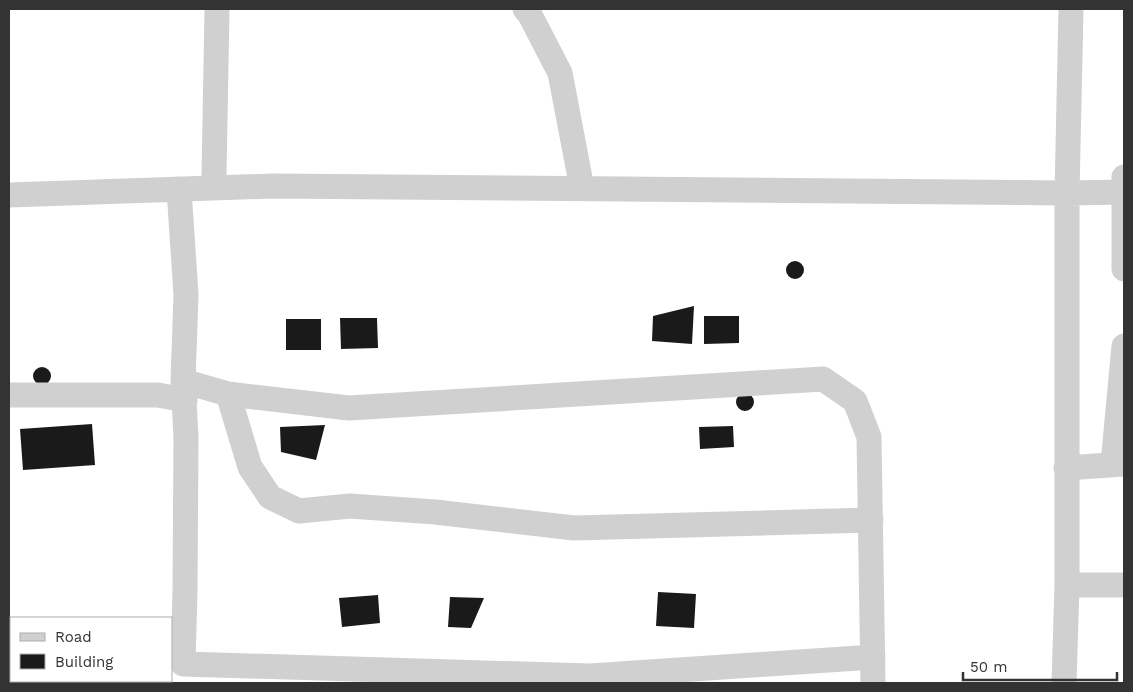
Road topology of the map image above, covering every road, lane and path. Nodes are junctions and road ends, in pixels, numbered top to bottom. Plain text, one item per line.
1 (218, 9) edge
2 (525, 9) edge
3 (1070, 9) edge
4 (1124, 186) edge
5 (212, 188) junction
6 (582, 188) junction
7 (180, 189) junction
8 (1066, 193) junction
9 (9, 195) edge
10 (1124, 270) edge
11 (1124, 346) edge
12 (184, 391) junction
13 (228, 394) junction
14 (9, 396) edge
15 (1119, 464) edge
16 (1066, 468) junction
17 (871, 520) junction
18 (1067, 585) junction
19 (1124, 585) edge
20 (873, 657) junction
21 (179, 671) edge
22 (873, 683) edge
23 (1064, 683) edge

1 - 5 street
2 - 6 street
3 - 8 street
4 - 8 street
4 - 10 street
5 - 6 street
5 - 7 street
6 - 8 street
7 - 9 street
7 - 12 street
8 - 16 street
11 - 15 street
12 - 13 street
12 - 14 street
12 - 21 street
13 - 17 street
13 - 17 street
15 - 16 street
16 - 18 street
17 - 20 street
18 - 19 street
18 - 23 street
20 - 21 street
20 - 22 street

